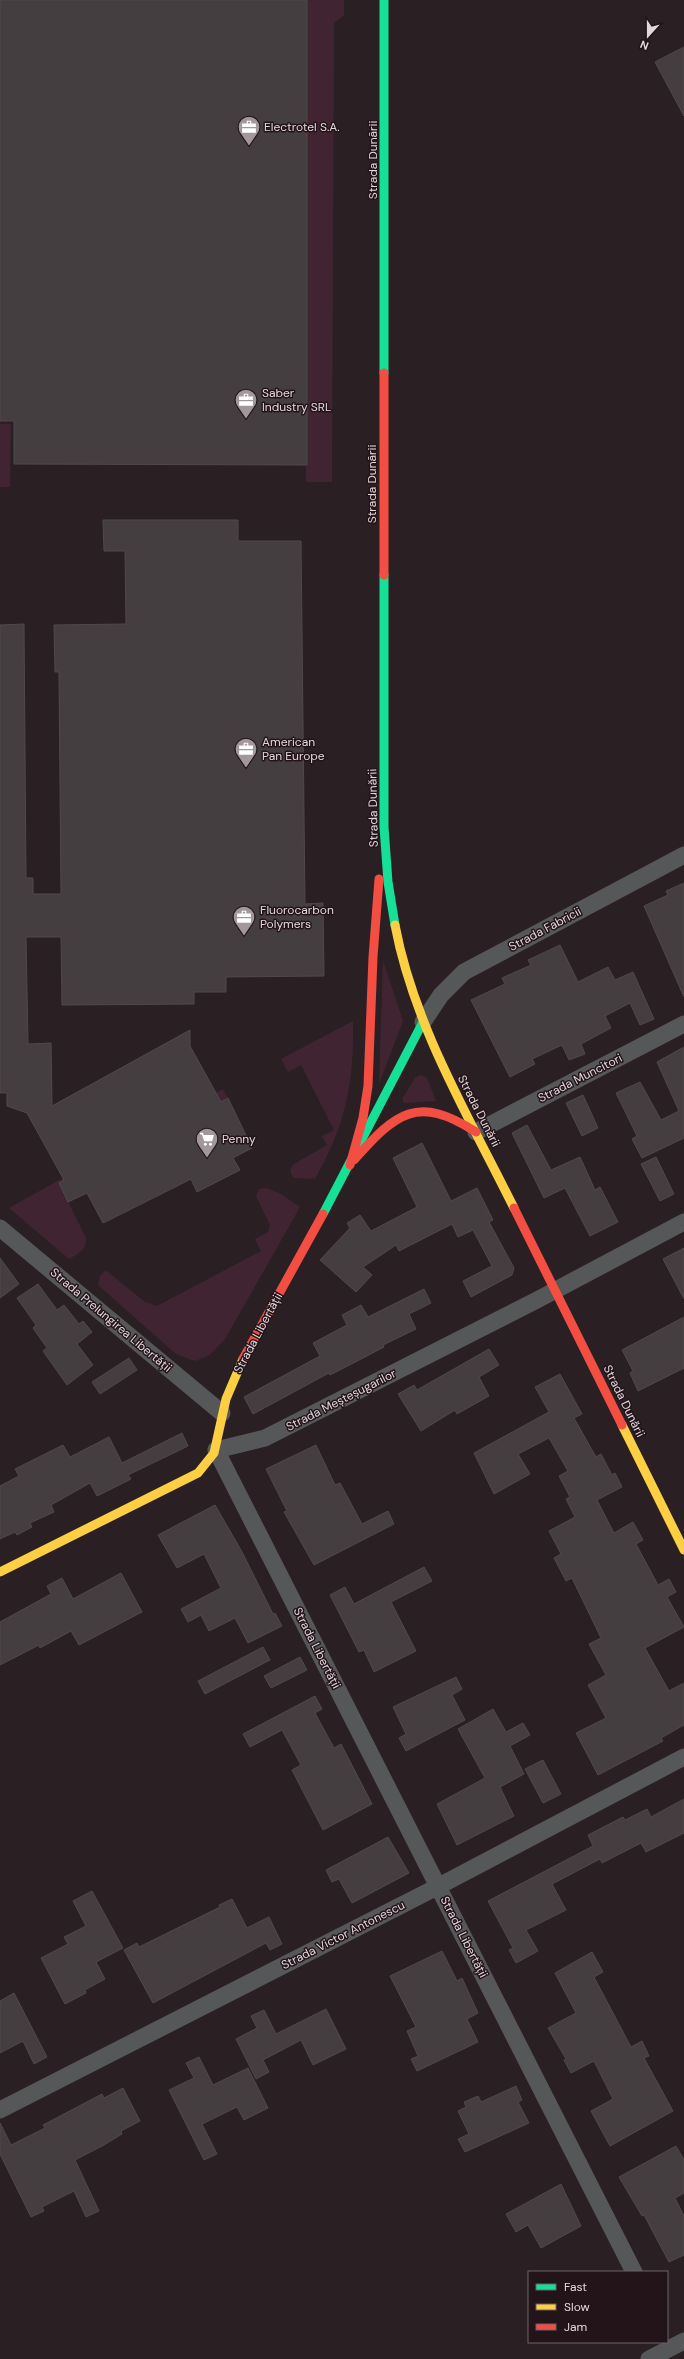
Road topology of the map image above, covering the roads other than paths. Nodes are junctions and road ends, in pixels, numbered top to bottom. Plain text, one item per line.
1 (384, 0) edge
2 (384, 826) junction
3 (684, 855) edge
4 (423, 1022) junction
5 (684, 1024) edge
6 (476, 1132) junction
7 (350, 1165) junction
8 (684, 1222) edge
9 (0, 1228) edge
10 (555, 1291) junction
11 (222, 1413) junction
12 (216, 1450) junction
13 (684, 1550) edge
14 (0, 1572) edge
15 (684, 1757) edge
16 (439, 1886) junction
17 (0, 2110) edge
18 (633, 2271) edge
19 (675, 2346) edge
20 (649, 2359) edge

1 - 2 main road, Strada Dunării
2 - 4 main road, Strada Dunării
2 - 7 main road
3 - 4 street, Strada Fabricii
4 - 6 main road, Strada Dunării
4 - 7 main road, Strada Libertății
5 - 6 street, Strada Muncitori
6 - 7 main road
6 - 10 main road, Strada Dunării
7 - 11 main road, Strada Libertății
8 - 10 street, Strada Meșteșugarilor
9 - 11 street, Strada Prelungirea Libertății
10 - 12 street, Strada Meșteșugarilor
10 - 13 main road, Strada Dunării
11 - 12 main road, Strada Libertății
12 - 14 main road
12 - 16 street, Strada Libertății
15 - 16 street, Strada Victor Antonescu
16 - 17 street, Strada Victor Antonescu
16 - 18 street, Strada Libertății
19 - 20 street

